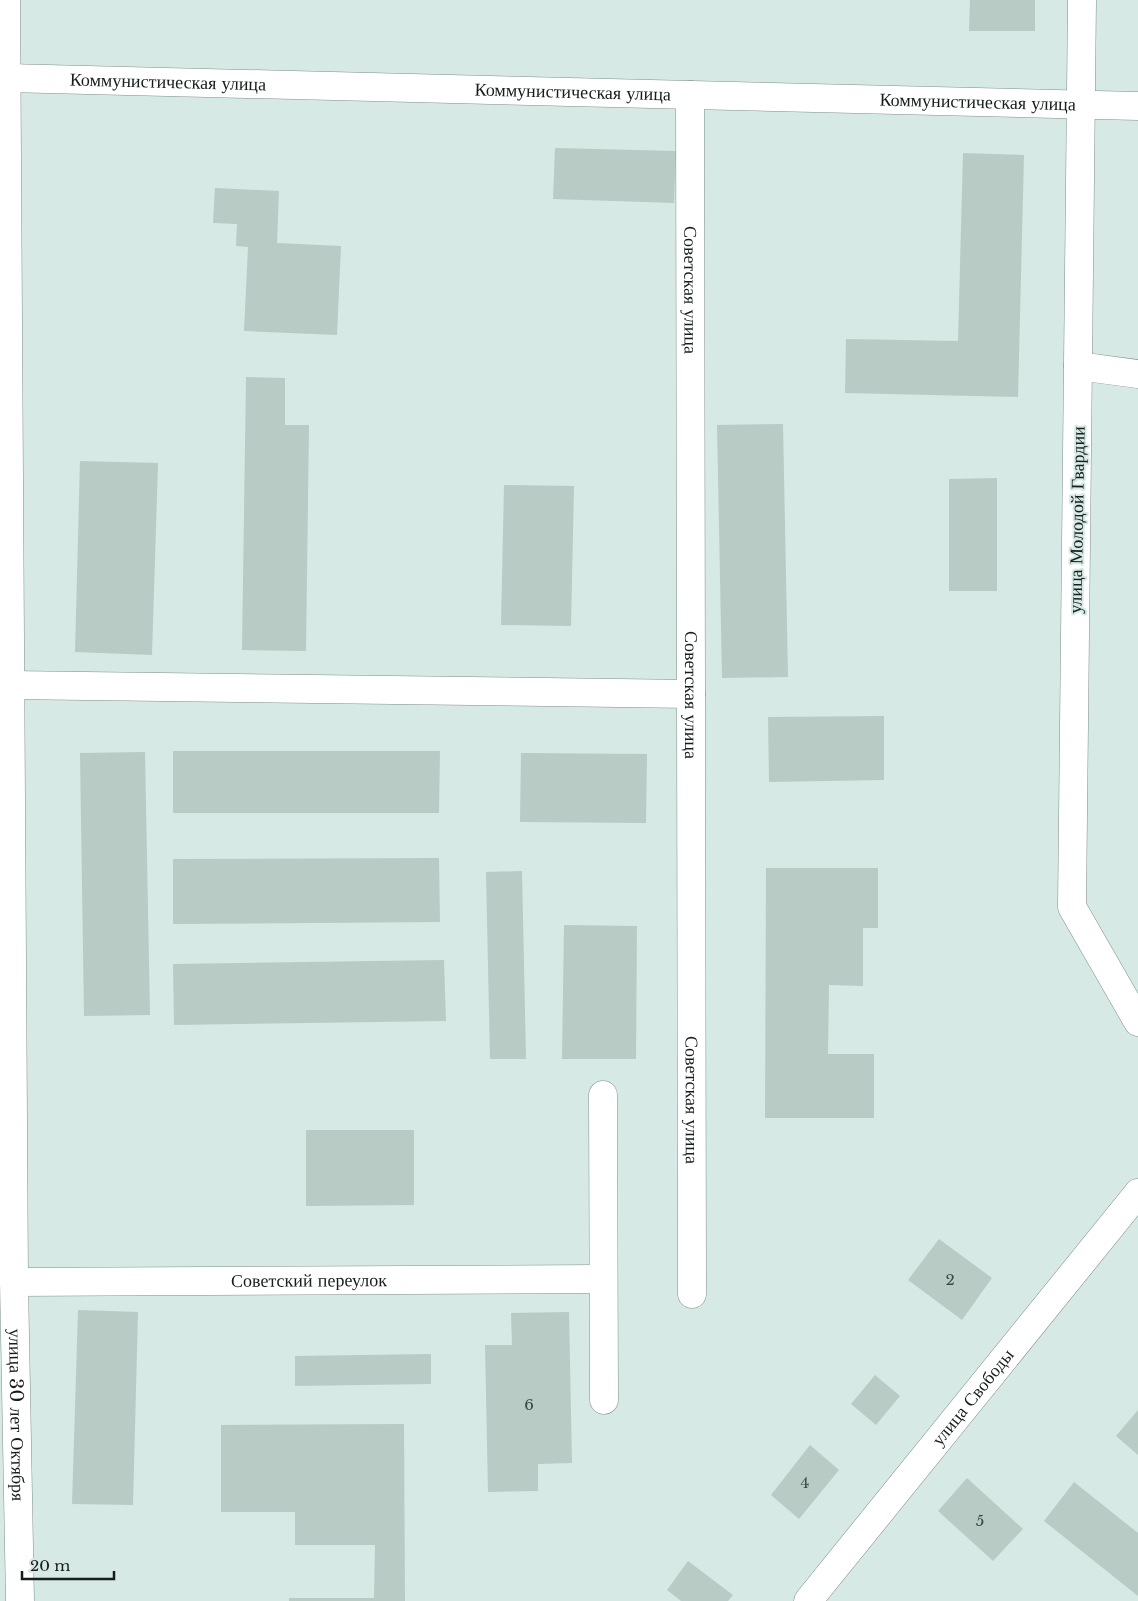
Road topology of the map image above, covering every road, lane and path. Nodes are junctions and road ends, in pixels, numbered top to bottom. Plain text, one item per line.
1 (6, 0) edge
2 (1082, 0) edge
3 (7, 78) junction
4 (690, 95) junction
5 (1082, 106) junction
6 (1138, 106) edge
7 (1078, 366) junction
8 (1138, 374) edge
9 (10, 685) junction
10 (691, 694) junction
11 (1138, 1022) edge
12 (603, 1095) dead end
13 (1138, 1193) edge
14 (602, 1278) junction
15 (14, 1282) junction
16 (692, 1294) dead end
17 (604, 1400) dead end
18 (20, 1601) edge
19 (808, 1601) edge

1 - 3 street, улица 30 лет Октября
2 - 5 street, улица Молодой Гвардии
3 - 4 street, Коммунистическая улица
3 - 9 street, улица 30 лет Октября
4 - 5 street, Коммунистическая улица
4 - 10 street, Советская улица
5 - 6 street, Коммунистическая улица
5 - 7 street, улица Молодой Гвардии
7 - 8 street
7 - 11 street, улица Молодой Гвардии
9 - 10 street
9 - 15 street, улица 30 лет Октября
10 - 16 street, Советская улица
12 - 14 street
13 - 19 street, улица Свободы
14 - 15 street, Советский переулок
14 - 17 street
15 - 18 street, улица 30 лет Октября

